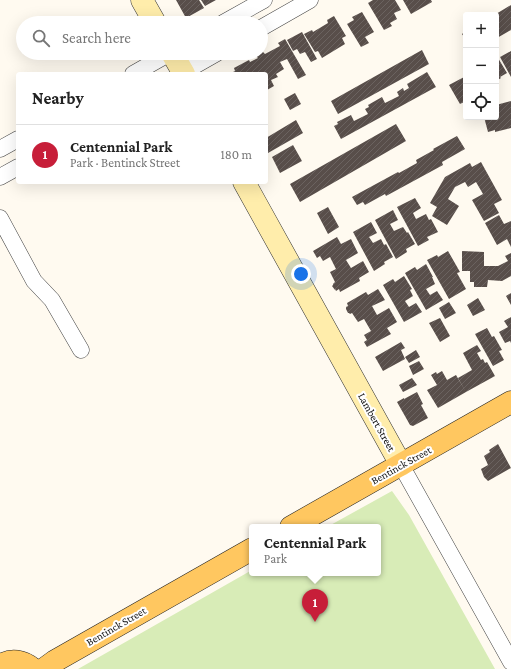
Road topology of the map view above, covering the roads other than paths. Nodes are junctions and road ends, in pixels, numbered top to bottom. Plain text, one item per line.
1 (142, 0) edge
2 (264, 0) edge
3 (310, 0) edge
4 (151, 16) edge
5 (235, 16) edge
6 (268, 24) edge
7 (158, 60) edge
8 (175, 60) edge
9 (205, 60) edge
10 (137, 72) edge
11 (181, 72) edge
12 (185, 72) edge
13 (16, 140) edge
14 (0, 149) edge
15 (16, 168) edge
16 (0, 177) edge
17 (245, 184) edge
18 (0, 218) edge
19 (81, 350) dead end
20 (511, 402) edge
21 (401, 465) junction
22 (295, 524) edge
23 (249, 551) edge
24 (511, 662) edge
25 (1, 663) edge
26 (33, 669) edge
27 (44, 669) edge

1 - 4 main road
2 - 5 street
3 - 6 street
7 - 10 street
8 - 11 main road
9 - 12 street
13 - 14 street
15 - 16 street
17 - 21 main road, Lambert Street
18 - 19 street
20 - 21 main road, Bentinck Street
21 - 22 main road, Bentinck Street
21 - 24 street, Lambert Street
23 - 27 main road, Bentinck Street
25 - 26 main road

